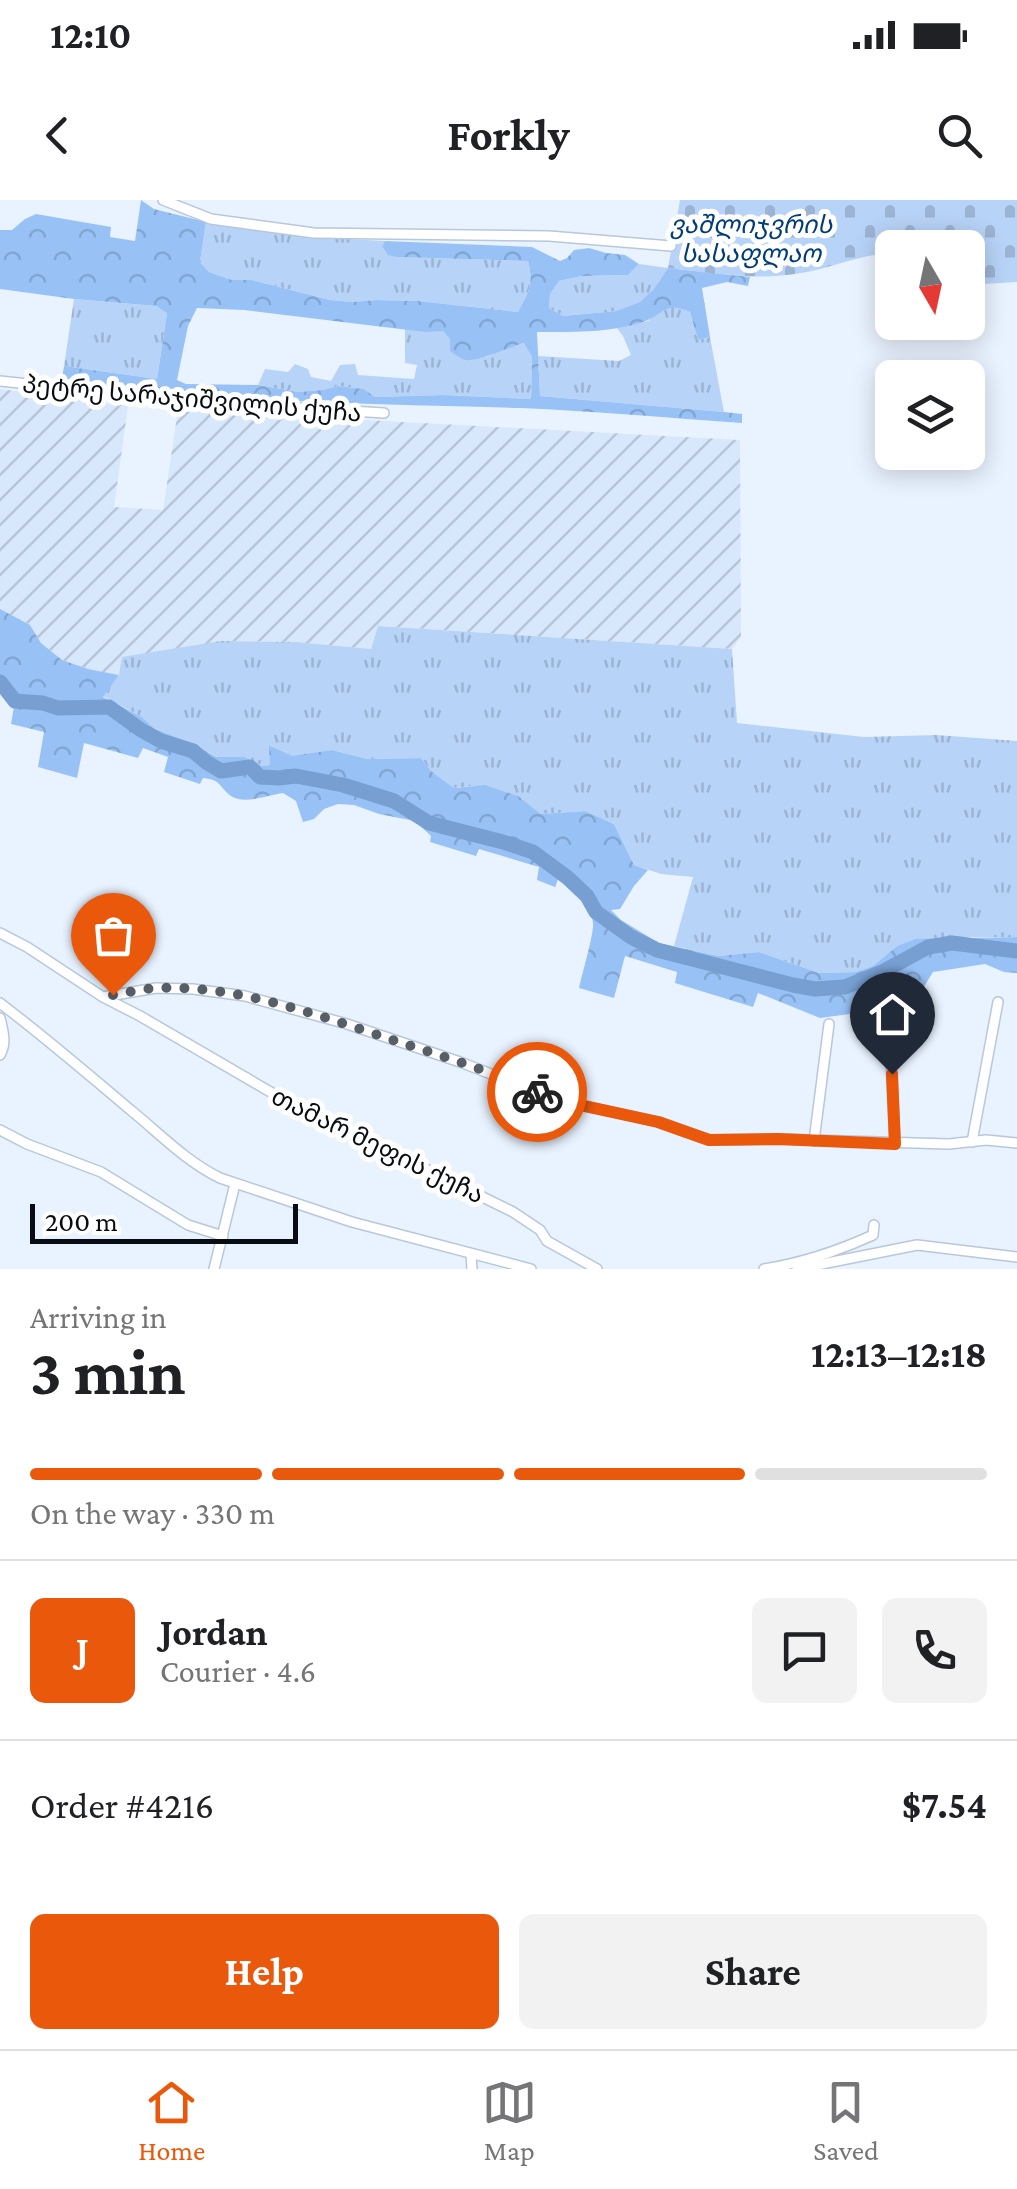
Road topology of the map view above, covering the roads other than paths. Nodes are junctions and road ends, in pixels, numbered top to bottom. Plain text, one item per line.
1 (163, 200) edge
2 (671, 246) dead end
3 (0, 381) edge
4 (384, 413) dead end
5 (0, 933) edge
6 (103, 997) junction
7 (998, 1002) dead end
8 (0, 1004) edge
9 (0, 1018) edge
10 (829, 1024) dead end
11 (890, 1039) dead end
12 (0, 1055) edge
13 (0, 1130) edge
14 (814, 1140) junction
15 (972, 1142) junction
16 (895, 1144) junction
17 (1017, 1144) edge
18 (235, 1184) junction
19 (874, 1226) dead end
20 (223, 1236) junction
21 (471, 1254) junction
22 (1017, 1257) edge
23 (214, 1269) edge
24 (472, 1269) edge
25 (531, 1269) edge
26 (596, 1269) edge
27 (764, 1269) edge
28 (797, 1269) edge

1 - 2 street
3 - 4 street, პეტრე სარაჯიშვილის ქუჩა
5 - 6 street, თამარ მეფის ქუჩა
6 - 14 street
6 - 26 street, თამარ მეფის ქუჩა
7 - 15 street
8 - 18 street
9 - 12 street
10 - 14 street
11 - 16 street
13 - 20 street
14 - 16 street
15 - 16 street
15 - 17 street
18 - 20 street
18 - 21 street
19 - 27 street
20 - 23 street
21 - 24 street
21 - 25 street
22 - 28 street

